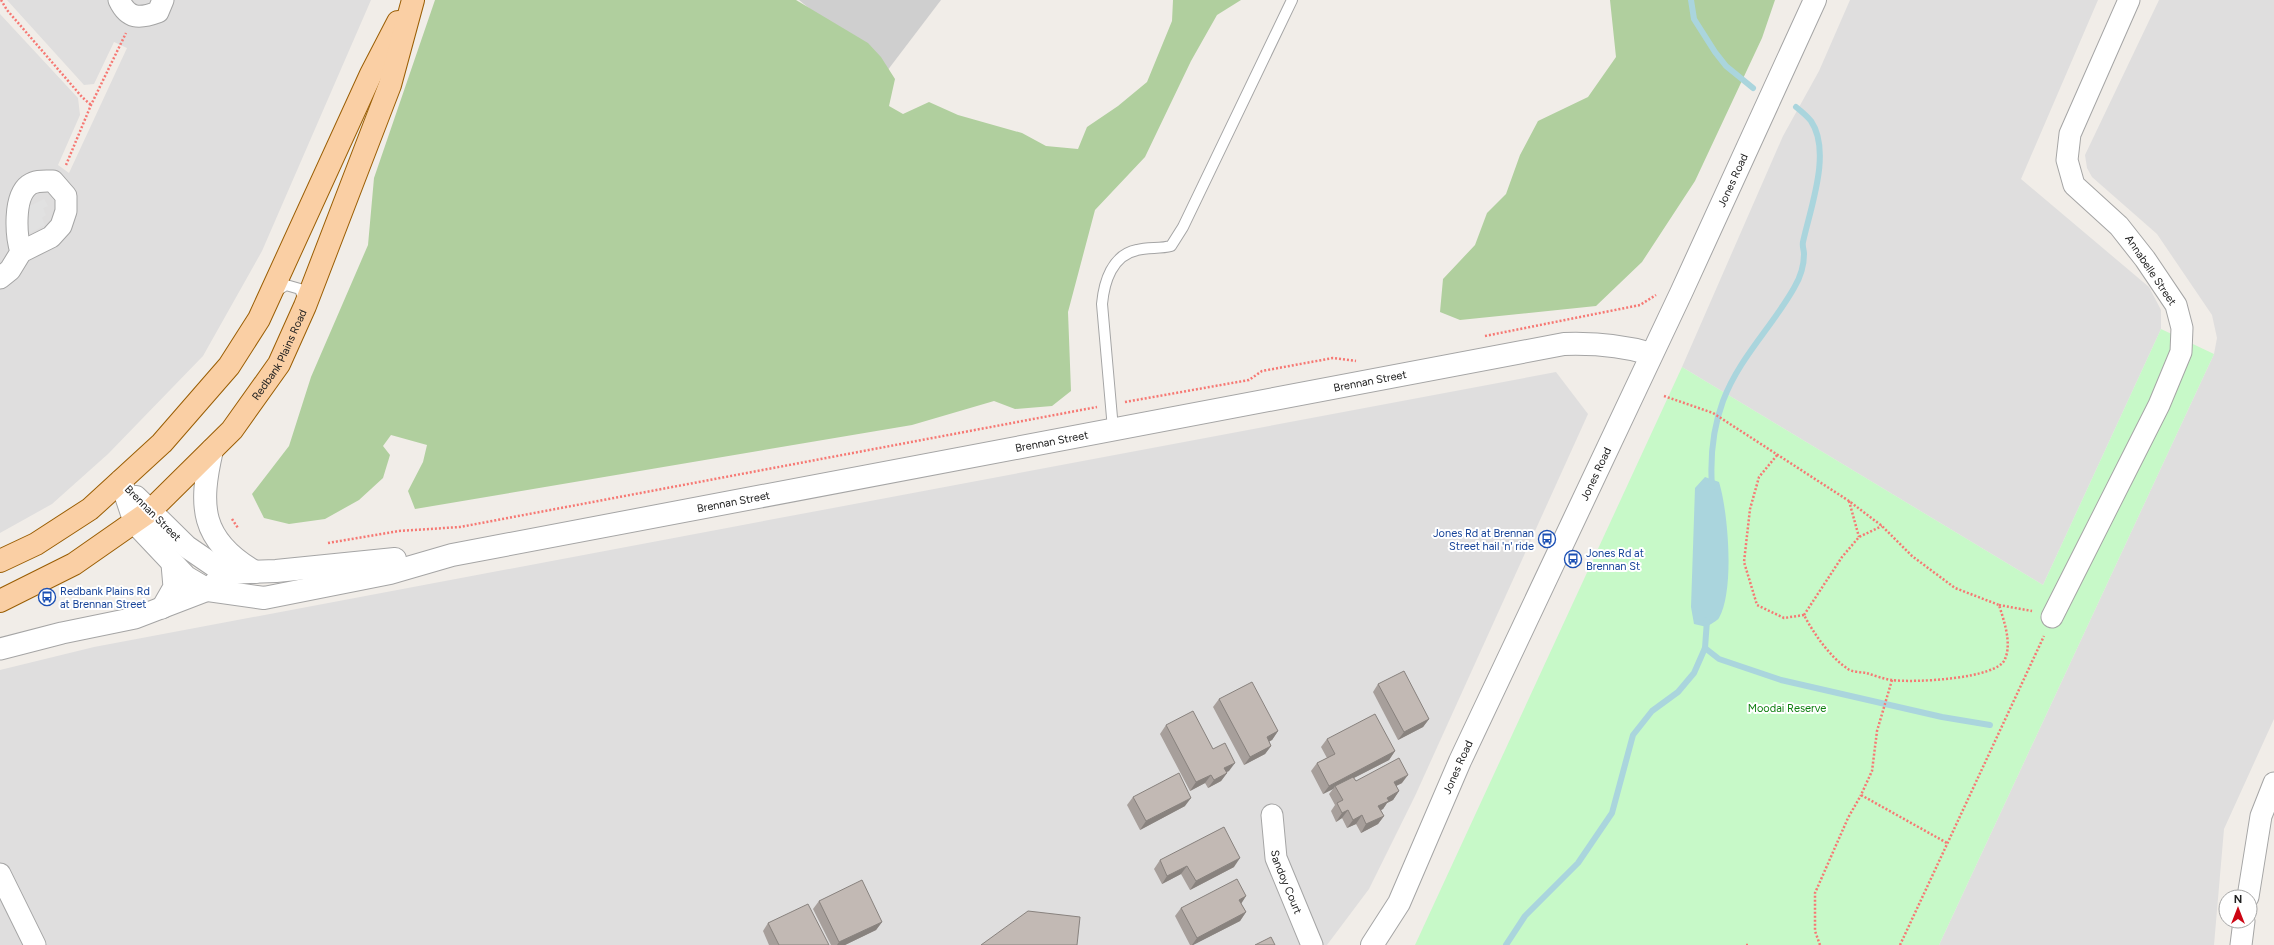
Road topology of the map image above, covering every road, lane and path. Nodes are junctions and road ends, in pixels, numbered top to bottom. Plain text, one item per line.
1 (2, 0) edge
2 (119, 0) edge
3 (163, 0) edge
4 (409, 0) edge
5 (412, 0) edge
6 (1292, 0) edge
7 (1814, 0) edge
8 (2129, 0) edge
9 (134, 17) junction
10 (91, 105) junction
11 (58, 185) junction
12 (21, 252) junction
13 (0, 278) edge
14 (1681, 293) junction
15 (270, 295) junction
16 (305, 306) junction
17 (1479, 337) dead end
18 (1651, 354) junction
19 (1357, 361) dead end
20 (1664, 396) dead end
21 (1111, 404) junction
22 (1113, 429) junction
23 (212, 450) junction
24 (1778, 454) junction
25 (121, 481) junction
26 (1849, 501) junction
27 (142, 517) junction
28 (208, 522) junction
29 (1882, 526) junction
30 (239, 531) dead end
31 (1859, 537) junction
32 (322, 544) dead end
33 (452, 554) junction
34 (0, 562) edge
35 (172, 564) junction
36 (225, 572) junction
37 (255, 572) junction
38 (208, 590) junction
39 (0, 601) edge
40 (2000, 605) junction
41 (162, 608) junction
42 (1804, 615) junction
43 (2052, 617) junction
44 (0, 649) edge
45 (1892, 680) junction
46 (2274, 783) edge
47 (1861, 795) junction
48 (1272, 815) dead end
49 (1947, 843) junction
50 (0, 874) edge
51 (2249, 889) edge
52 (2243, 929) edge
53 (35, 945) edge
54 (1312, 945) edge
55 (1372, 945) edge
56 (1820, 945) edge
57 (1900, 945) edge
58 (2241, 945) edge

1 - 10 path
2 - 9 street
3 - 9 street
4 - 15 main road
5 - 16 main road, Redbank Plains Road
6 - 21 lane
7 - 14 street, Jones Road
8 - 43 street, Annabelle Street
9 - 10 path
10 - 11 path
11 - 12 street
11 - 12 street
12 - 13 street
14 - 17 path
14 - 18 street, Jones Road
15 - 16 lane
15 - 25 main road
16 - 23 main road, Redbank Plains Road
18 - 22 street, Brennan Street
18 - 55 street, Jones Road
19 - 21 path
20 - 24 path
21 - 22 lane
21 - 32 path
22 - 33 street, Brennan Street
23 - 27 main road, Redbank Plains Road
23 - 28 street
24 - 26 path
24 - 42 path
25 - 27 street, Brennan Street
25 - 34 main road
26 - 29 path
26 - 31 path
27 - 35 street, Brennan Street
27 - 36 street, Brennan Street
27 - 39 main road, Redbank Plains Road
28 - 30 path
28 - 37 street
29 - 31 path
29 - 40 path
31 - 42 path
33 - 37 street, Brennan Street
33 - 38 street, Brennan Street
35 - 38 street, Brennan Street
35 - 41 street
36 - 37 street, Brennan Street
36 - 38 street, Brennan Street
38 - 41 street, Brennan Street
40 - 43 path
40 - 45 path
41 - 44 street, Brennan Street
42 - 45 path
43 - 49 path
45 - 47 path
46 - 51 street
47 - 49 path
47 - 56 path
48 - 54 street, Sandoy Court
49 - 57 path
50 - 53 street
52 - 58 street

